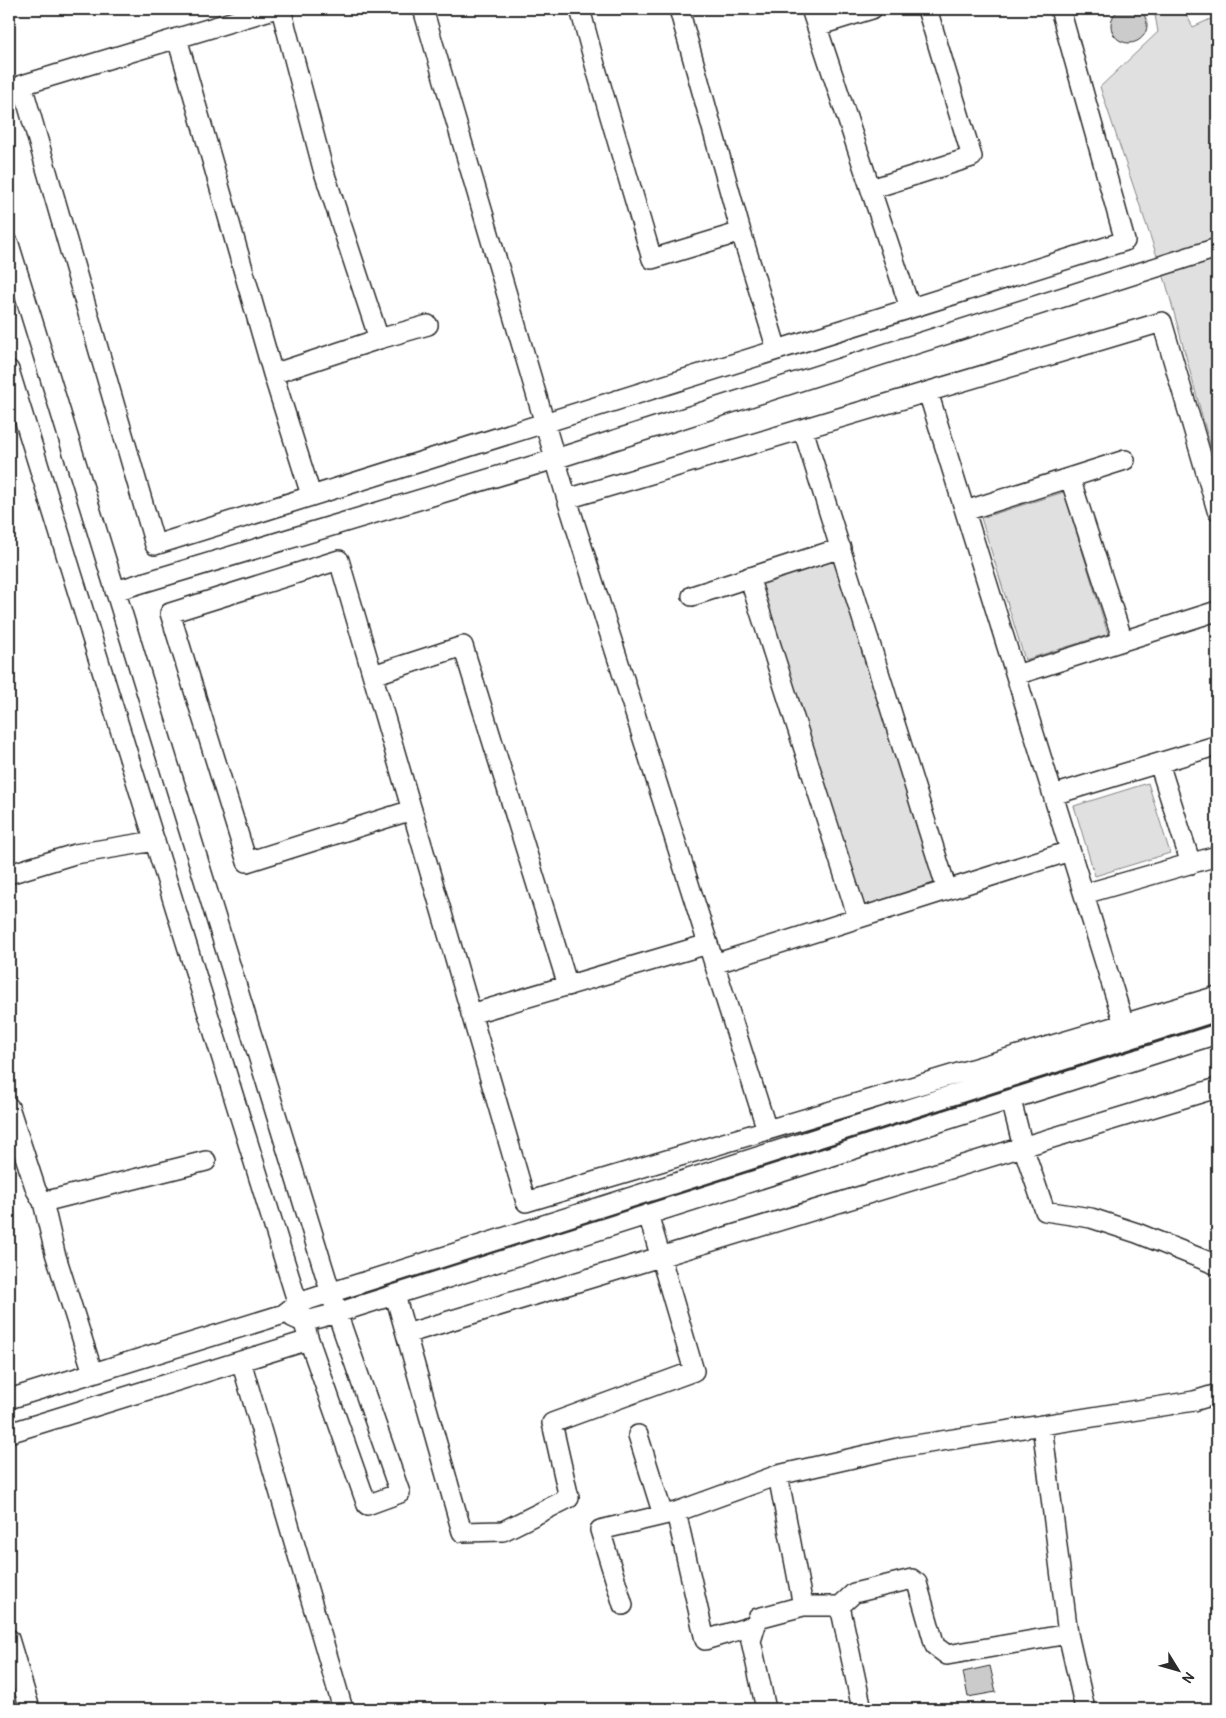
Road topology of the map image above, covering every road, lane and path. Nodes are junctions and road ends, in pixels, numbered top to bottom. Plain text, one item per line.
1 (274, 9) edge
2 (281, 9) edge
3 (423, 9) edge
4 (580, 9) edge
5 (679, 9) edge
6 (872, 9) edge
7 (927, 9) edge
8 (1060, 9) edge
9 (814, 17) edge
10 (177, 38) junction
11 (871, 189) junction
12 (740, 232) junction
13 (9, 244) edge
14 (1217, 248) edge
15 (910, 308) junction
16 (428, 325) dead end
17 (379, 339) junction
18 (777, 350) junction
19 (9, 370) edge
20 (273, 374) junction
21 (928, 392) junction
22 (544, 422) junction
23 (803, 429) junction
24 (555, 459) junction
25 (1125, 460) dead end
26 (1070, 478) junction
27 (311, 495) junction
28 (567, 499) junction
29 (1217, 510) edge
30 (965, 511) junction
31 (840, 548) junction
32 (749, 578) junction
33 (115, 591) junction
34 (692, 596) dead end
35 (1217, 611) edge
36 (1123, 641) junction
37 (372, 675) junction
38 (1016, 675) junction
39 (1215, 746) dead end
40 (1159, 763) junction
41 (1053, 795) junction
42 (412, 810) junction
43 (155, 841) junction
44 (1070, 851) junction
45 (1217, 856) edge
46 (1191, 864) junction
47 (9, 874) edge
48 (947, 890) junction
49 (1084, 894) junction
50 (858, 918) junction
51 (708, 944) junction
52 (714, 964) junction
53 (568, 986) junction
54 (1217, 996) edge
55 (1217, 1011) edge
56 (472, 1014) junction
57 (1124, 1024) junction
58 (1217, 1034) edge
59 (1217, 1088) edge
60 (1011, 1100) junction
61 (10, 1113) edge
62 (767, 1130) junction
63 (1023, 1147) junction
64 (206, 1161) dead end
65 (43, 1202) junction
66 (648, 1214) junction
67 (661, 1257) junction
68 (1217, 1265) edge
69 (331, 1293) junction
70 (395, 1295) junction
71 (291, 1308) junction
72 (337, 1313) junction
73 (306, 1331) junction
74 (406, 1334) junction
75 (241, 1361) junction
76 (93, 1373) junction
77 (1217, 1394) edge
78 (9, 1399) edge
79 (1042, 1425) junction
80 (9, 1433) edge
81 (638, 1435) dead end
82 (778, 1475) junction
83 (670, 1514) junction
84 (622, 1605) dead end
85 (804, 1606) junction
86 (840, 1606) junction
87 (756, 1625) junction
88 (1068, 1634) junction
89 (9, 1638) edge
90 (30, 1709) edge
91 (343, 1709) edge
92 (766, 1709) edge
93 (862, 1709) edge
94 (1085, 1709) edge

1 - 10 street
2 - 17 street
3 - 22 street
4 - 12 street
5 - 12 street
6 - 9 street
7 - 11 street
8 - 15 street
9 - 11 street
10 - 20 street
10 - 27 street
11 - 15 street
12 - 18 street
13 - 33 street
14 - 24 street
15 - 18 street
16 - 17 street
17 - 20 street
18 - 22 street
19 - 43 street
20 - 27 street
21 - 23 street
21 - 29 street
21 - 30 street
22 - 24 street
22 - 27 street
23 - 28 street
23 - 31 street
24 - 28 street
24 - 33 street
25 - 26 street
26 - 30 street
26 - 36 street
28 - 51 street
30 - 38 street
31 - 32 street
31 - 48 street
32 - 34 street
32 - 50 street
33 - 69 street
35 - 36 street
36 - 38 street
37 - 42 street
37 - 42 street
37 - 53 street
38 - 41 street
39 - 40 street
40 - 41 street
40 - 46 street
41 - 44 street
42 - 56 street
43 - 47 street
43 - 71 street
44 - 48 street
44 - 49 street
45 - 46 street
46 - 49 street
48 - 50 street
49 - 57 street
50 - 52 street
51 - 52 street
51 - 53 street
52 - 62 street
53 - 56 street
54 - 57 street
55 - 69 street
56 - 62 street
57 - 62 street
58 - 60 street
59 - 63 street
60 - 63 street
60 - 66 street
61 - 65 street
63 - 67 street
63 - 68 street
64 - 65 street
65 - 76 street
66 - 67 street
66 - 70 street
67 - 74 street
67 - 74 street
69 - 71 street
69 - 72 street
70 - 72 street
70 - 74 street
71 - 73 street
71 - 76 street
72 - 73 street
72 - 73 street
73 - 75 street
75 - 80 street
75 - 91 street
76 - 78 street
77 - 79 street
79 - 82 street
79 - 88 street
81 - 83 street
82 - 83 street
82 - 85 street
83 - 84 street
83 - 87 street
85 - 86 street
85 - 87 street
86 - 88 street
86 - 93 street
87 - 92 street
88 - 94 street
89 - 90 street

